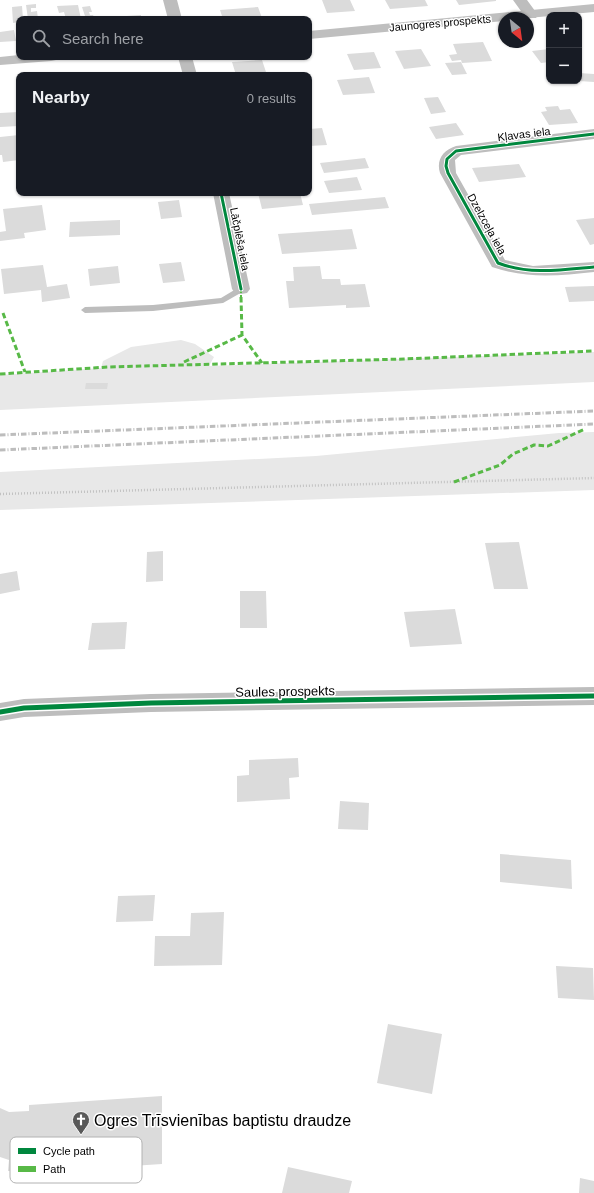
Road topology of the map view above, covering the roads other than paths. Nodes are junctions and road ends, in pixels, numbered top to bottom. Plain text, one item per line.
1 (170, 0) edge
2 (520, 0) edge
3 (594, 8) edge
4 (529, 12) edge
5 (534, 15) edge
6 (174, 16) edge
7 (498, 18) edge
8 (312, 35) edge
9 (16, 60) edge
10 (186, 60) edge
11 (0, 61) edge
12 (189, 72) edge
13 (594, 134) edge
14 (456, 151) joint
15 (222, 196) edge
16 (594, 267) edge
17 (241, 289) joint
18 (85, 310) dead end
19 (594, 696) edge
20 (0, 712) edge

1 - 6 street
2 - 4 street
3 - 5 main road, Jaunogres prospekts
7 - 8 main road, Jaunogres prospekts
9 - 11 main road
10 - 12 street
13 - 14 street, Kļavas iela
14 - 16 street, Dzelzceļa iela
15 - 17 street, Lāčplēša iela
17 - 18 lane
19 - 20 street, Saules prospekts

